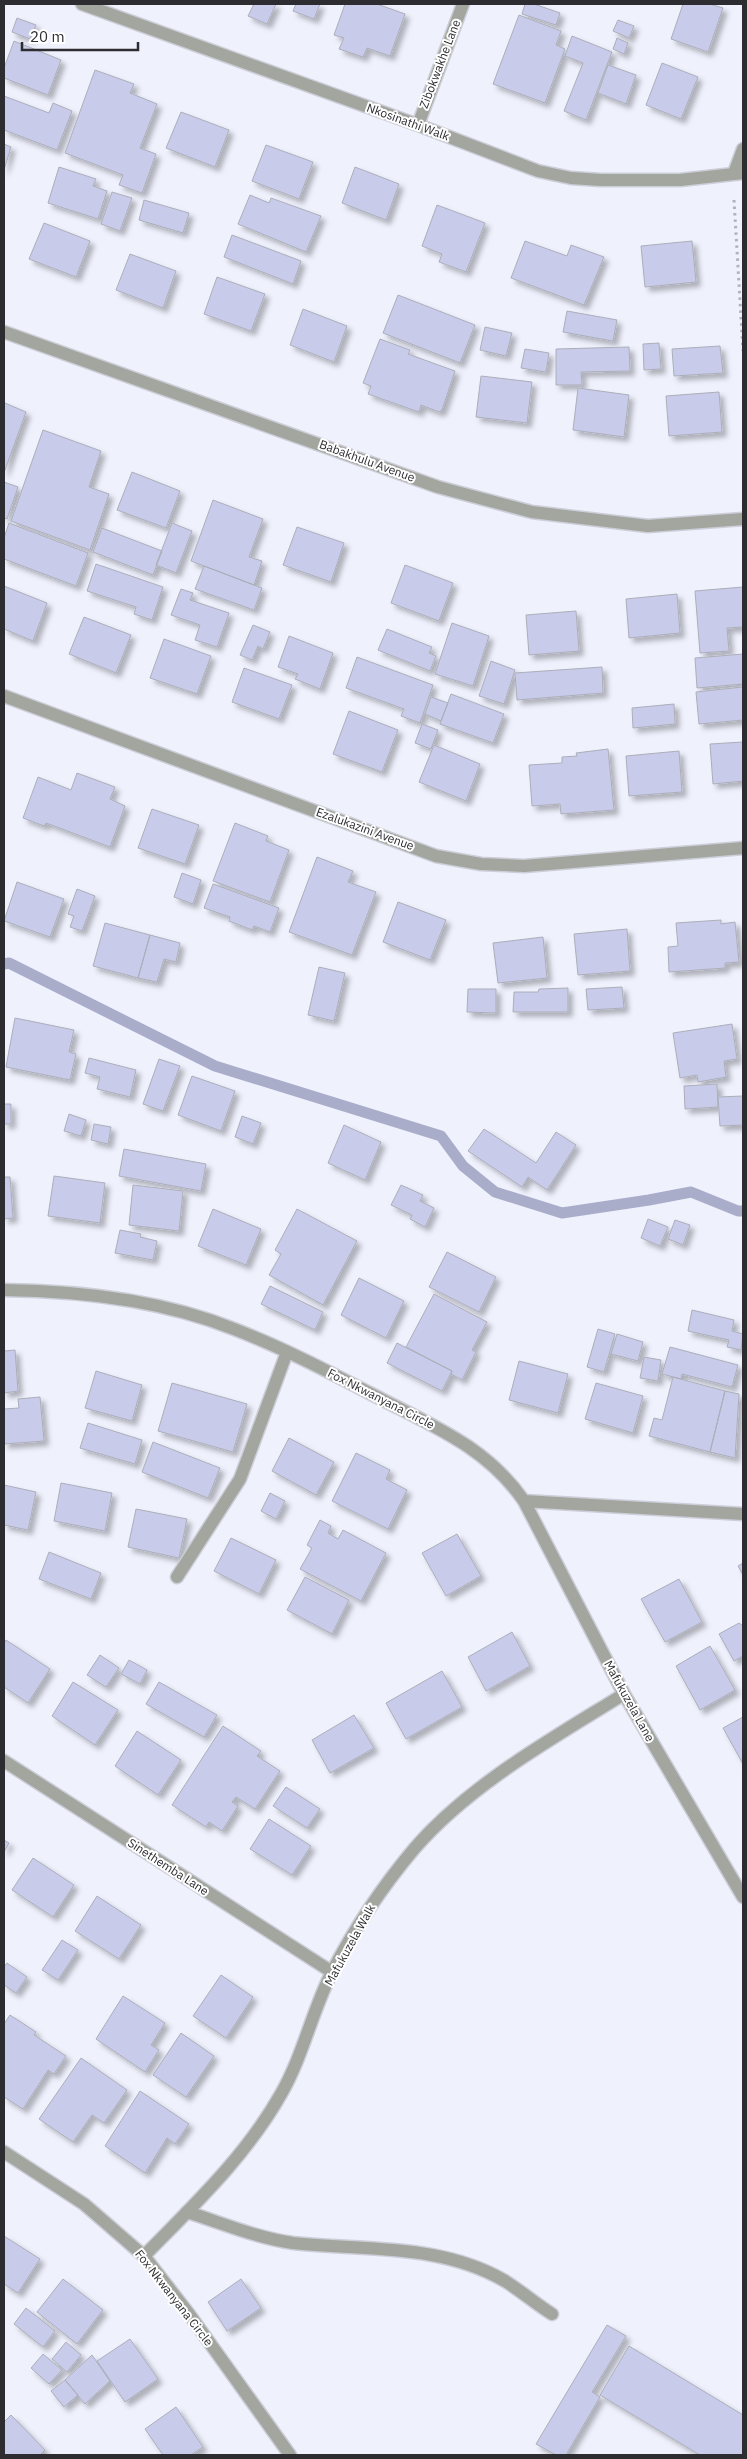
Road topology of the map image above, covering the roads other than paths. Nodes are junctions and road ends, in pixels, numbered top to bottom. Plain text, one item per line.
1 (82, 4) edge
2 (463, 4) edge
3 (116, 10) edge
4 (418, 125) junction
5 (743, 149) edge
6 (739, 173) edge
7 (4, 332) edge
8 (743, 519) edge
9 (4, 696) edge
10 (743, 848) edge
11 (4, 1290) edge
12 (287, 1352) junction
13 (524, 1501) junction
14 (743, 1514) edge
15 (177, 1577) dead end
16 (624, 1694) junction
17 (4, 1761) edge
18 (743, 1897) edge
19 (332, 1972) junction
20 (4, 2152) edge
21 (187, 2212) junction
22 (144, 2256) junction
23 (552, 2314) dead end
24 (290, 2455) edge

1 - 3 street, Nkosinathi Walk
2 - 4 street, Zibokwakhe Lane
3 - 4 street, Nkosinathi Walk
4 - 6 street, Nkosinathi Walk
5 - 6 street
7 - 8 street, Babakhulu Avenue
9 - 10 street, Ezalukazini Avenue
11 - 12 street, Fox Nkwanyana Circle
12 - 13 street, Fox Nkwanyana Circle
12 - 15 street
13 - 14 street
13 - 16 street, Mafukuzela Lane
16 - 18 street, Mafukuzela Lane
16 - 19 street, Mafukuzela Walk
17 - 19 street, Sinethemba Lane
19 - 21 street, Mafukuzela Walk
20 - 22 street, Fox Nkwanyana Circle
21 - 22 street, Mafukuzela Walk
21 - 23 street
22 - 24 street, Fox Nkwanyana Circle

